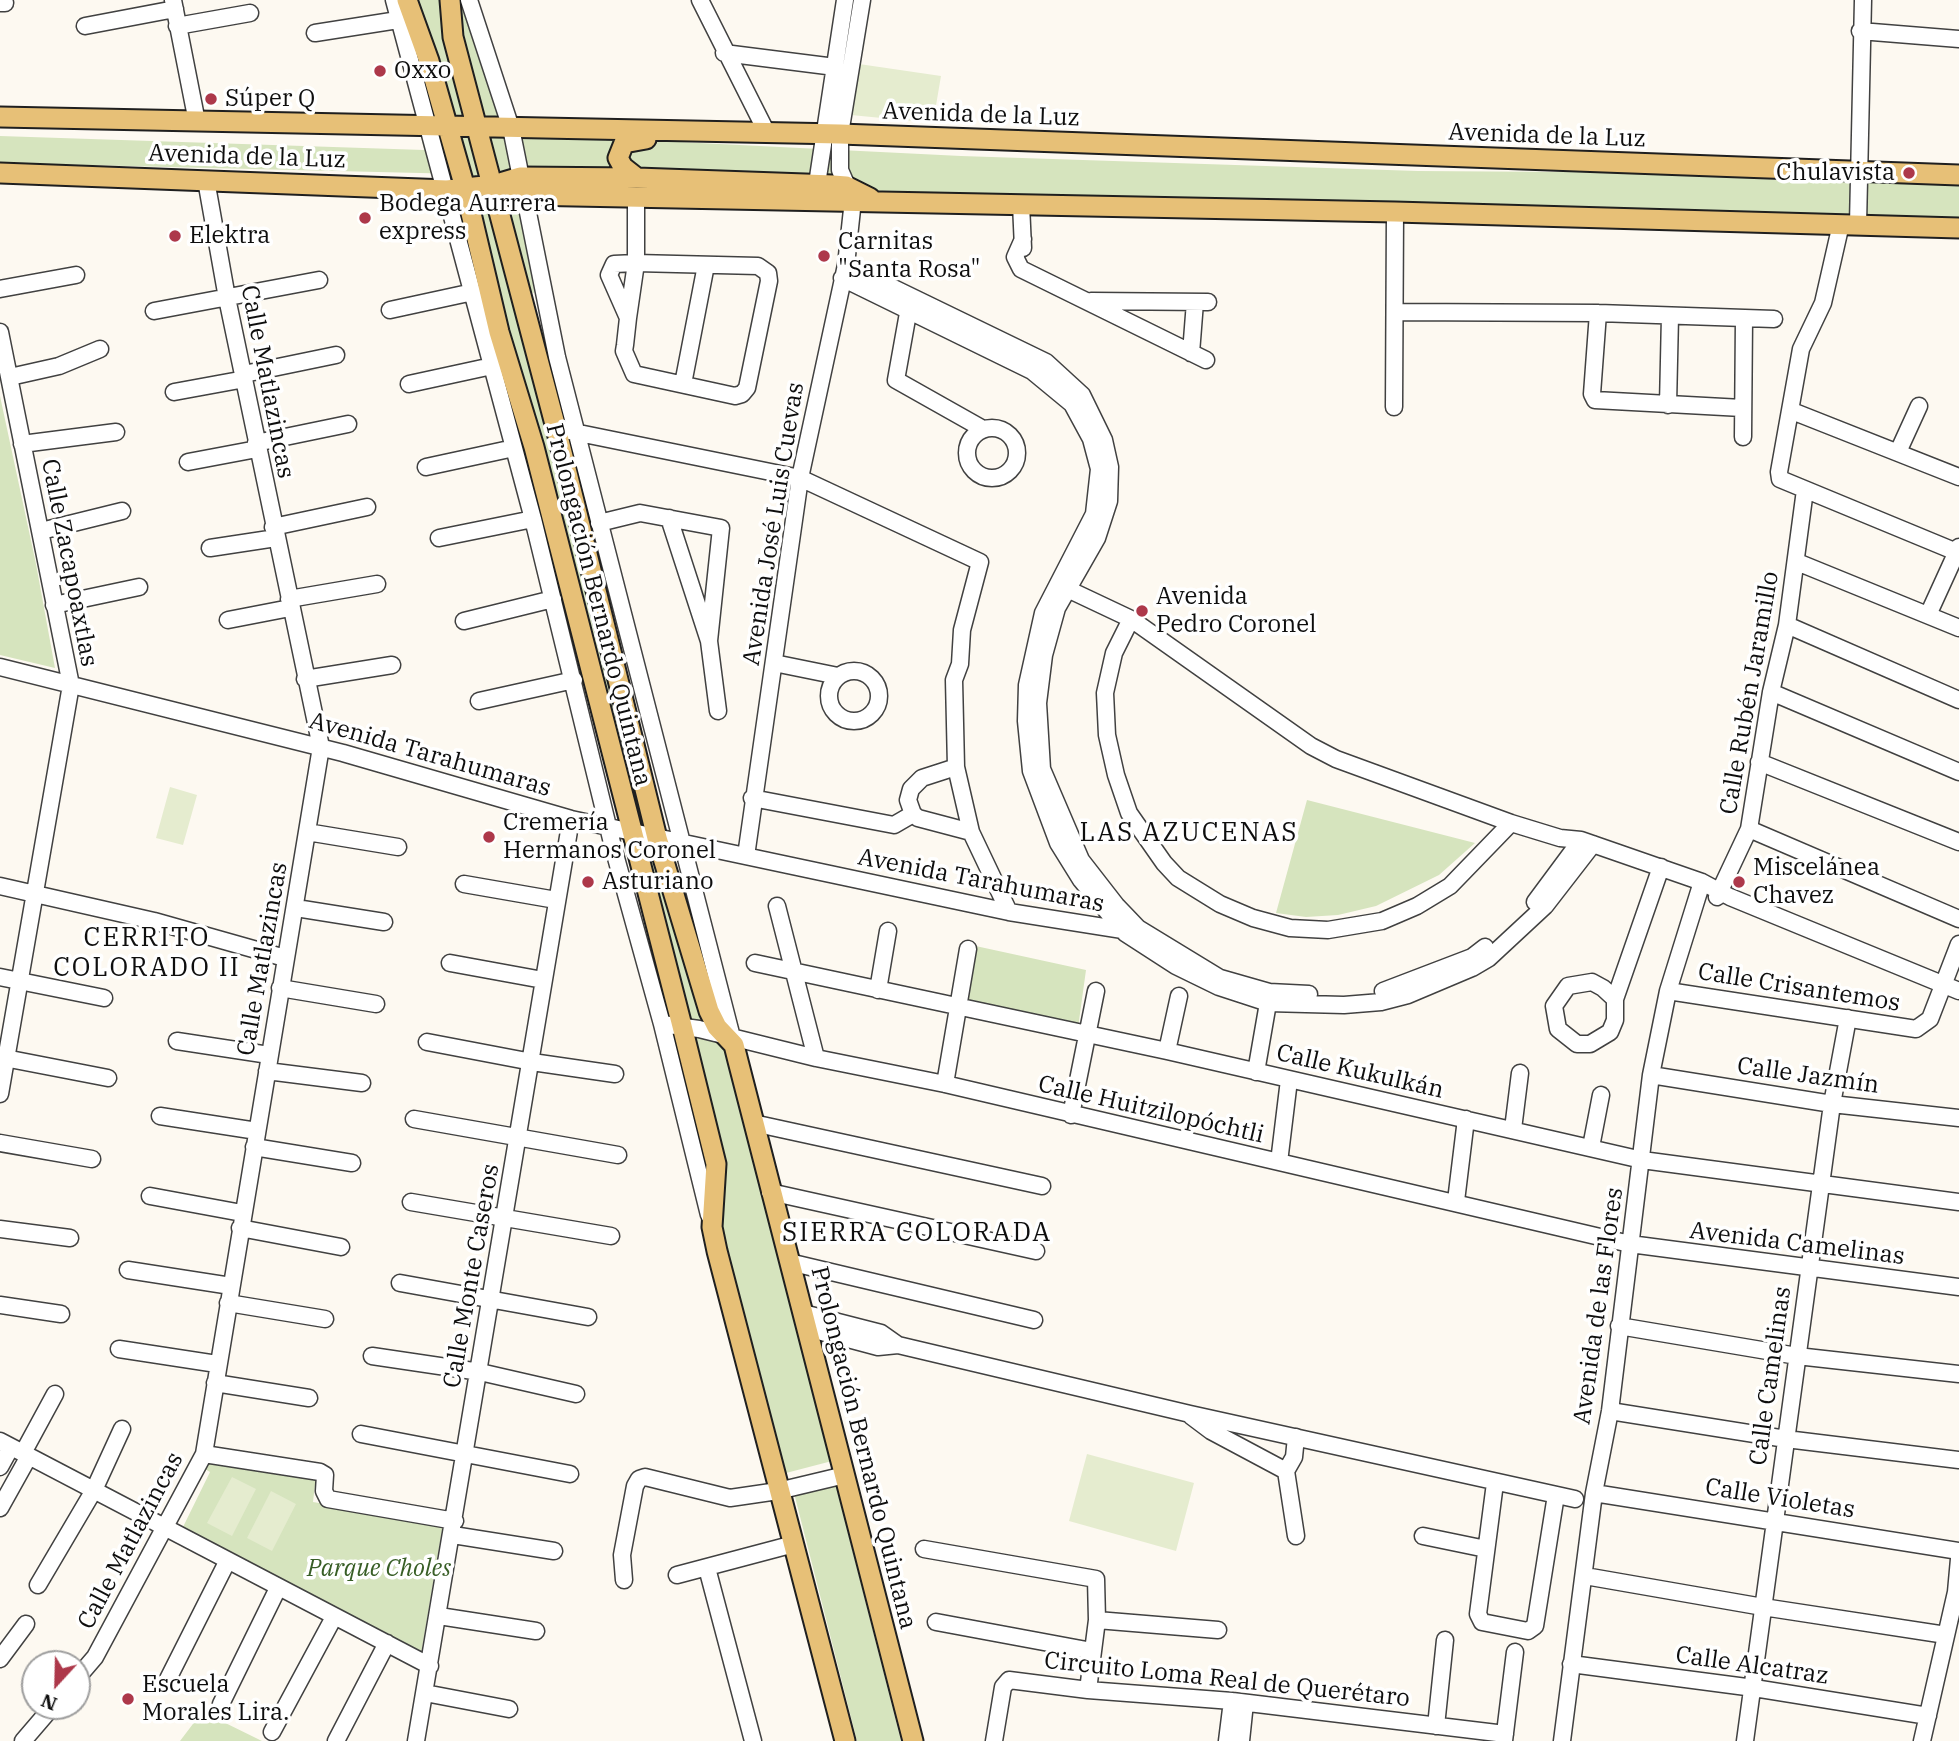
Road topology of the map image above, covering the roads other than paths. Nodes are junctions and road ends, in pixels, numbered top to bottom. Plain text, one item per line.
1 (394, 0) edge
2 (407, 0) edge
3 (450, 0) edge
4 (469, 0) edge
5 (700, 0) edge
6 (845, 0) edge
7 (862, 0) edge
8 (1863, 0) edge
9 (175, 12) edge
10 (250, 13) dead end
11 (398, 20) junction
12 (85, 26) dead end
13 (1860, 31) junction
14 (315, 33) dead end
15 (1959, 38) edge
16 (724, 53) junction
17 (835, 67) junction
18 (0, 117) edge
19 (197, 122) junction
20 (439, 128) junction
21 (479, 128) junction
22 (511, 128) junction
23 (737, 132) junction
24 (767, 133) junction
25 (832, 134) junction
26 (1859, 172) junction
27 (0, 173) edge
28 (1959, 175) edge
29 (206, 180) junction
30 (817, 184) junction
31 (493, 186) junction
32 (522, 186) junction
33 (637, 188) junction
34 (456, 189) junction
35 (850, 193) junction
36 (1021, 204) junction
37 (1395, 212) junction
38 (1850, 224) junction
39 (1959, 228) edge
40 (636, 263) junction
41 (706, 265) junction
42 (844, 272) junction
43 (76, 275) dead end
44 (319, 280) dead end
45 (0, 289) edge
46 (473, 292) junction
47 (227, 298) junction
48 (1087, 301) junction
49 (909, 304) junction
50 (390, 310) dead end
51 (154, 311) dead end
52 (1395, 312) junction
53 (1598, 313) junction
54 (1670, 316) junction
55 (628, 318) junction
56 (1744, 318) junction
57 (1774, 319) dead end
58 (0, 332) edge
59 (100, 349) dead end
60 (336, 355) dead end
61 (492, 366) junction
62 (10, 377) junction
63 (244, 377) junction
64 (409, 384) dead end
65 (683, 384) junction
66 (174, 392) dead end
67 (1668, 405) junction
68 (1919, 406) dead end
69 (1394, 407) dead end
70 (1742, 408) junction
71 (1792, 411) junction
72 (348, 424) dead end
73 (983, 429) dead end
74 (566, 430) junction
75 (116, 432) dead end
76 (1743, 438) dead end
77 (22, 444) junction
78 (257, 446) junction
79 (514, 448) junction
80 (1898, 452) junction
81 (188, 462) dead end
82 (426, 467) dead end
83 (1959, 477) edge
84 (800, 478) junction
85 (1805, 490) junction
86 (367, 507) dead end
87 (122, 511) dead end
88 (669, 518) junction
89 (533, 519) junction
90 (599, 523) junction
91 (41, 531) junction
92 (275, 533) junction
93 (439, 538) dead end
94 (210, 548) dead end
95 (1958, 551) edge
96 (1797, 562) junction
97 (377, 584) dead end
98 (1062, 586) junction
99 (139, 587) dead end
100 (553, 599) junction
101 (289, 603) junction
102 (54, 605) junction
103 (1928, 615) junction
104 (1131, 619) junction
105 (228, 620) dead end
106 (464, 621) dead end
107 (1787, 625) junction
108 (1959, 628) edge
109 (709, 641) junction
110 (774, 663) junction
111 (392, 665) dead end
112 (0, 667) edge
113 (838, 676) dead end
114 (304, 679) junction
115 (573, 680) junction
116 (71, 685) junction
117 (1771, 692) junction
118 (1959, 700) edge
119 (478, 701) dead end
120 (718, 711) dead end
121 (321, 747) junction
122 (1759, 762) junction
123 (956, 767) junction
124 (1959, 772) edge
125 (752, 798) junction
126 (913, 814) junction
127 (571, 819) junction
128 (1511, 823) junction
129 (608, 827) junction
130 (1749, 829) junction
131 (307, 832) junction
132 (971, 832) junction
133 (631, 833) junction
134 (657, 838) junction
135 (1959, 842) edge
136 (681, 844) junction
137 (398, 846) dead end
138 (1585, 847) junction
139 (746, 856) junction
140 (1660, 873) junction
141 (464, 884) dead end
142 (0, 886) edge
143 (1701, 887) junction
144 (37, 892) junction
145 (1722, 894) junction
146 (556, 900) junction
147 (777, 906) dead end
148 (296, 908) junction
149 (1009, 912) junction
150 (1959, 919) edge
151 (384, 922) dead end
152 (1131, 930) junction
153 (888, 931) dead end
154 (1959, 944) edge
155 (968, 949) dead end
156 (285, 958) junction
157 (450, 963) dead end
158 (755, 963) dead end
159 (795, 971) junction
160 (0, 977) edge
161 (542, 979) junction
162 (22, 982) junction
163 (280, 988) junction
164 (1951, 988) edge
165 (878, 990) junction
166 (1096, 991) dead end
167 (1668, 991) junction
168 (1178, 996) dead end
169 (104, 998) dead end
170 (1306, 999) junction
171 (1615, 999) dead end
172 (1268, 1003) junction
173 (376, 1004) dead end
174 (959, 1008) junction
175 (1848, 1018) junction
176 (672, 1025) junction
177 (1087, 1033) junction
178 (730, 1039) junction
179 (177, 1041) dead end
180 (427, 1042) dead end
181 (1167, 1051) junction
182 (4, 1058) edge
183 (816, 1058) junction
184 (532, 1062) junction
185 (268, 1063) junction
186 (1256, 1072) junction
187 (1520, 1073) dead end
188 (615, 1074) dead end
189 (1651, 1075) junction
190 (108, 1078) dead end
191 (1289, 1080) junction
192 (362, 1083) dead end
193 (945, 1084) junction
194 (0, 1094) edge
195 (1601, 1095) dead end
196 (1832, 1104) junction
197 (1071, 1115) junction
198 (160, 1116) dead end
199 (1959, 1118) edge
200 (414, 1119) dead end
201 (1466, 1119) junction
202 (753, 1123) junction
203 (1513, 1129) junction
204 (256, 1139) junction
205 (519, 1139) junction
206 (0, 1143) edge
207 (1591, 1147) junction
208 (618, 1155) dead end
209 (92, 1159) dead end
210 (1642, 1160) junction
211 (352, 1163) dead end
212 (1279, 1163) junction
213 (1820, 1184) junction
214 (1042, 1185) dead end
215 (770, 1192) junction
216 (150, 1196) dead end
217 (1456, 1201) junction
218 (411, 1202) dead end
219 (1959, 1202) edge
220 (505, 1220) junction
221 (241, 1221) junction
222 (0, 1229) edge
223 (611, 1236) dead end
224 (70, 1237) dead end
225 (1630, 1244) junction
226 (341, 1247) dead end
227 (1036, 1251) dead end
228 (789, 1262) junction
229 (128, 1270) dead end
230 (1809, 1270) junction
231 (400, 1283) dead end
232 (231, 1286) junction
233 (1959, 1287) edge
234 (491, 1301) junction
235 (228, 1303) junction
236 (0, 1305) edge
237 (61, 1314) dead end
238 (588, 1317) dead end
239 (325, 1319) dead end
240 (1034, 1320) dead end
241 (805, 1321) junction
242 (1619, 1326) junction
243 (118, 1349) dead end
244 (372, 1356) dead end
245 (1797, 1356) junction
246 (217, 1364) junction
247 (480, 1372) junction
248 (1959, 1374) edge
249 (215, 1383) junction
250 (55, 1394) dead end
251 (576, 1394) dead end
252 (309, 1398) dead end
253 (1610, 1411) junction
254 (1189, 1414) junction
255 (122, 1429) dead end
256 (361, 1434) dead end
257 (1296, 1437) junction
258 (1786, 1439) junction
259 (16, 1449) edge
260 (465, 1452) junction
261 (204, 1454) junction
262 (1959, 1460) edge
263 (0, 1467) edge
264 (1286, 1471) junction
265 (570, 1474) dead end
266 (845, 1475) junction
267 (1495, 1483) junction
268 (94, 1490) junction
269 (778, 1491) junction
270 (1594, 1493) junction
271 (1556, 1495) junction
272 (1575, 1499) dead end
273 (0, 1508) edge
274 (1775, 1521) junction
275 (164, 1528) junction
276 (454, 1528) junction
277 (1296, 1536) dead end
278 (1423, 1536) dead end
279 (794, 1544) junction
280 (924, 1549) dead end
281 (1486, 1549) junction
282 (554, 1551) dead end
283 (1959, 1551) edge
284 (1959, 1559) edge
285 (228, 1562) junction
286 (707, 1568) junction
287 (677, 1576) dead end
288 (1585, 1576) junction
289 (624, 1580) dead end
290 (38, 1586) dead end
291 (1958, 1587) edge
292 (278, 1588) junction
293 (1763, 1607) junction
294 (334, 1616) junction
295 (439, 1616) junction
296 (1097, 1620) junction
297 (936, 1622) dead end
298 (26, 1624) dead end
299 (536, 1630) dead end
300 (1218, 1630) dead end
301 (1946, 1634) junction
302 (1445, 1640) dead end
303 (6, 1641) edge
304 (387, 1643) junction
305 (1092, 1651) junction
306 (1514, 1652) dead end
307 (0, 1659) edge
308 (91, 1662) edge
309 (1570, 1664) junction
310 (430, 1666) junction
311 (168, 1679) dead end
312 (1754, 1688) junction
313 (1088, 1690) junction
314 (425, 1693) junction
315 (1238, 1702) junction
316 (221, 1704) dead end
317 (509, 1709) dead end
318 (1928, 1716) junction
319 (41, 1720) edge
320 (1436, 1726) junction
321 (271, 1732) dead end
322 (1504, 1738) edge
323 (23, 1741) edge
324 (336, 1741) edge
325 (416, 1741) edge
326 (753, 1741) edge
327 (845, 1741) edge
328 (913, 1741) edge
329 (994, 1741) edge
330 (1227, 1741) edge
331 (1241, 1741) edge
332 (1562, 1741) edge
333 (1745, 1741) edge
334 (1922, 1741) edge

1 - 11 street, Prolongación Bernardo Quintana
2 - 20 main road, Prolongación Bernardo Quintana
3 - 21 main road, Prolongación Bernardo Quintana
4 - 22 street, Prolongación Bernardo Quintana
5 - 16 street
6 - 17 street
7 - 25 street
8 - 13 street
9 - 10 street
9 - 12 street
9 - 19 street
11 - 14 street
11 - 20 street, Prolongación Bernardo Quintana
13 - 15 street
13 - 26 street
16 - 17 street
16 - 24 street
17 - 25 street
18 - 19 main road, Avenida de la Luz
19 - 20 main road, Avenida de la Luz
20 - 21 main road, Avenida de la Luz
20 - 34 main road, Prolongación Bernardo Quintana
21 - 22 main road, Avenida de la Luz
21 - 31 main road, Prolongación Bernardo Quintana
22 - 23 main road, Avenida de la Luz
22 - 32 street, Prolongación Bernardo Quintana
23 - 24 main road, Avenida de la Luz
23 - 33 main road
24 - 25 main road, Avenida de la Luz
25 - 26 main road, Avenida de la Luz
25 - 30 street
25 - 35 street, Avenida José Luis Cuevas
26 - 28 main road, Avenida de la Luz
26 - 38 street
27 - 29 main road, Avenida de la Luz
29 - 34 main road, Avenida de la Luz
29 - 47 street, Calle Matlazincas
30 - 33 main road, Avenida de la Luz
30 - 35 main road, Avenida de la Luz
31 - 32 main road, Avenida de la Luz
31 - 34 main road, Avenida de la Luz
31 - 74 main road, Prolongación Bernardo Quintana
32 - 33 main road, Avenida de la Luz
32 - 74 street, Prolongación Bernardo Quintana
33 - 35 main road, Avenida de la Luz
33 - 40 street
34 - 46 street, Prolongación Bernardo Quintana
34 - 133 main road, Prolongación Bernardo Quintana
35 - 36 main road, Avenida de la Luz
35 - 42 street, Avenida José Luis Cuevas
36 - 37 main road, Avenida de la Luz
36 - 48 street
37 - 38 main road, Avenida de la Luz
37 - 52 street
38 - 39 main road, Avenida de la Luz
38 - 71 street
40 - 41 street
40 - 55 street
40 - 55 street
41 - 65 street
41 - 65 street
42 - 49 street
42 - 84 street, Avenida José Luis Cuevas
43 - 45 street
44 - 47 street
46 - 50 street
46 - 61 street, Prolongación Bernardo Quintana
47 - 51 street
47 - 63 street, Calle Matlazincas
48 - 48 street
49 - 73 street
49 - 98 street
52 - 53 street
52 - 69 street
53 - 54 street
53 - 67 street
54 - 56 street
54 - 67 street
55 - 65 street
56 - 57 street
56 - 70 street
58 - 62 street, Calle Zacapoaxtlas
59 - 62 street
60 - 63 street
61 - 64 street
61 - 79 street, Prolongación Bernardo Quintana
62 - 77 street, Calle Zacapoaxtlas
63 - 66 street
63 - 78 street, Calle Matlazincas
67 - 70 street
68 - 80 street
70 - 76 street
71 - 80 street
71 - 85 street
72 - 78 street
74 - 84 street
74 - 90 street, Prolongación Bernardo Quintana
74 - 134 main road, Prolongación Bernardo Quintana
75 - 77 street
77 - 91 street, Calle Zacapoaxtlas
78 - 81 street
78 - 92 street, Calle Matlazincas
79 - 82 street
79 - 89 street, Prolongación Bernardo Quintana
80 - 83 street
84 - 110 street, Avenida José Luis Cuevas
84 - 123 street
85 - 95 street
85 - 96 street, Calle Rubén Jaramillo
86 - 92 street
87 - 91 street
88 - 90 street
88 - 109 street
88 - 109 street
89 - 93 street
89 - 100 street, Prolongación Bernardo Quintana
90 - 136 street, Prolongación Bernardo Quintana
91 - 102 street, Calle Zacapoaxtlas
92 - 94 street
92 - 101 street, Calle Matlazincas
95 - 103 street
96 - 103 street
96 - 107 street, Calle Rubén Jaramillo
97 - 101 street
98 - 104 street
98 - 152 street
99 - 102 street
100 - 106 street
100 - 115 street, Prolongación Bernardo Quintana
101 - 105 street
101 - 114 street, Calle Matlazincas
102 - 116 street, Calle Zacapoaxtlas
103 - 108 street
104 - 128 street
104 - 128 street
107 - 117 street, Calle Rubén Jaramillo
107 - 118 street
109 - 120 street
110 - 113 street
110 - 125 street, Avenida José Luis Cuevas
111 - 114 street
112 - 116 street, Avenida Tarahumaras
114 - 121 street, Calle Matlazincas
115 - 119 street
115 - 129 street, Prolongación Bernardo Quintana
116 - 121 street, Avenida Tarahumaras
116 - 144 street, Calle Zacapoaxtlas
117 - 122 street, Calle Rubén Jaramillo
117 - 124 street
121 - 127 street, Avenida Tarahumaras
121 - 131 street, Calle Matlazincas
122 - 130 street, Calle Rubén Jaramillo
122 - 135 street
123 - 126 street
123 - 132 street
125 - 126 street
125 - 139 street, Avenida José Luis Cuevas
126 - 132 street
127 - 129 street, Avenida Tarahumaras
127 - 146 street, Calle Monte Caseros
128 - 138 street
129 - 133 street, Avenida Tarahumaras
129 - 176 street, Prolongación Bernardo Quintana
130 - 145 street, Calle Rubén Jaramillo
130 - 150 street
131 - 137 street
131 - 148 street, Calle Matlazincas
132 - 149 street
133 - 134 street, Avenida Tarahumaras
133 - 176 main road, Prolongación Bernardo Quintana
134 - 136 street, Avenida Tarahumaras
134 - 178 main road, Prolongación Bernardo Quintana
136 - 139 street, Avenida Tarahumaras
136 - 178 street, Prolongación Bernardo Quintana
138 - 140 street
138 - 170 street
139 - 149 street, Avenida Tarahumaras
140 - 143 street
140 - 171 street
141 - 146 street
142 - 144 street
143 - 145 street
143 - 167 street, Avenida de las Flores
144 - 156 street
144 - 162 street, Calle Zacapoaxtlas
145 - 164 street
146 - 161 street, Calle Monte Caseros
147 - 159 street
148 - 151 street
148 - 156 street, Calle Matlazincas
149 - 152 street, Avenida Tarahumaras
152 - 170 street
152 - 172 street
153 - 165 street
154 - 164 street
155 - 174 street
156 - 163 street, Calle Matlazincas
157 - 161 street
158 - 159 street, Calle Kukulkán
159 - 165 street, Calle Kukulkán
159 - 183 street
160 - 162 street
161 - 184 street, Calle Monte Caseros
162 - 169 street
162 - 182 street, Calle Zacapoaxtlas
163 - 173 street
163 - 185 street, Calle Matlazincas
164 - 175 street, Calle Crisantemos
165 - 174 street, Calle Kukulkán
166 - 177 street
167 - 175 street, Calle Crisantemos
167 - 189 street, Avenida de las Flores
168 - 181 street
170 - 172 street
172 - 186 street
174 - 177 street, Calle Kukulkán
174 - 193 street
175 - 196 street, Calle Camelinas
176 - 178 street, Calle Huitzilopóchtli
176 - 269 main road, Prolongación Bernardo Quintana
177 - 181 street, Calle Kukulkán
177 - 197 street
178 - 183 street, Calle Huitzilopóchtli
178 - 202 main road, Prolongación Bernardo Quintana
179 - 185 street
180 - 184 street
181 - 186 street, Calle Kukulkán
182 - 190 street
182 - 194 street, Calle Zacapoaxtlas
183 - 193 street, Calle Huitzilopóchtli
184 - 188 street
184 - 205 street, Calle Monte Caseros
185 - 192 street
185 - 204 street, Calle Matlazincas
186 - 191 street, Calle Kukulkán
187 - 203 street
189 - 196 street, Calle Jazmín
189 - 210 street, Avenida de las Flores
191 - 201 street, Calle Kukulkán
191 - 212 street
193 - 197 street, Calle Huitzilopóchtli
195 - 207 street
196 - 199 street, Calle Jazmín
196 - 213 street, Calle Camelinas
197 - 212 street, Calle Huitzilopóchtli
198 - 204 street
200 - 205 street
201 - 203 street, Calle Kukulkán
201 - 217 street
202 - 214 street
202 - 215 main road, Prolongación Bernardo Quintana
203 - 207 street, Calle Kukulkán
204 - 211 street
204 - 221 street, Calle Matlazincas
205 - 208 street
205 - 220 street, Calle Monte Caseros
206 - 209 street
207 - 210 street, Calle Kukulkán
210 - 213 street, Calle Kukulkán
210 - 225 street, Avenida de las Flores
212 - 217 street, Calle Huitzilopóchtli
213 - 219 street, Calle Kukulkán
213 - 230 street, Calle Camelinas
215 - 227 street
215 - 228 main road, Prolongación Bernardo Quintana
216 - 221 street
217 - 225 street, Calle Huitzilopóchtli
218 - 220 street
220 - 223 street
220 - 234 street, Calle Monte Caseros
221 - 226 street
221 - 232 street, Calle Matlazincas
222 - 224 street
225 - 230 street, Avenida Camelinas
225 - 242 street, Avenida de las Flores
228 - 240 street
228 - 241 main road, Prolongación Bernardo Quintana
229 - 232 street
230 - 233 street, Avenida Camelinas
230 - 245 street, Calle Camelinas
231 - 234 street
232 - 235 street, Calle Matlazincas
234 - 238 street
234 - 247 street, Calle Monte Caseros
235 - 239 street
235 - 246 street, Calle Matlazincas
236 - 237 street
241 - 254 street
241 - 266 main road, Prolongación Bernardo Quintana
242 - 245 street
242 - 253 street, Avenida de las Flores
243 - 246 street
244 - 247 street
245 - 248 street
245 - 258 street, Calle Camelinas
246 - 249 street, Calle Matlazincas
247 - 251 street
247 - 260 street, Calle Monte Caseros
249 - 252 street
249 - 261 street, Calle Matlazincas
250 - 259 street
253 - 258 street
253 - 270 street, Avenida de las Flores
254 - 257 street
254 - 264 street
255 - 268 street
256 - 260 street
257 - 264 street
257 - 267 street
258 - 262 street
258 - 274 street, Calle Camelinas
259 - 263 street
259 - 268 street
259 - 273 street
260 - 265 street
260 - 276 street, Calle Monte Caseros
261 - 275 street, Calle Matlazincas
261 - 276 street
264 - 277 street
266 - 269 street
266 - 328 main road, Prolongación Bernardo Quintana
267 - 271 street
267 - 281 street
268 - 275 street
268 - 290 street
269 - 279 main road, Prolongación Bernardo Quintana
269 - 289 street
270 - 274 street, Calle Violetas
270 - 288 street, Avenida de las Flores
271 - 272 street
271 - 281 street
274 - 283 street, Calle Violetas
274 - 293 street, Calle Camelinas
275 - 285 street
275 - 308 street, Calle Matlazincas
276 - 282 street
276 - 295 street, Calle Monte Caseros
278 - 281 street
279 - 286 street
279 - 327 main road, Prolongación Bernardo Quintana
280 - 296 street
284 - 291 street
285 - 292 street
285 - 311 street
286 - 287 street
286 - 326 street
288 - 293 street
288 - 309 street, Avenida de las Flores
291 - 301 street
292 - 294 street
292 - 316 street
293 - 301 street
293 - 312 street, Calle Camelinas
294 - 304 street
294 - 321 street
295 - 299 street
295 - 310 street, Calle Monte Caseros
296 - 300 street
296 - 305 street
297 - 305 street
298 - 303 street
301 - 318 street
302 - 320 street
303 - 307 street
304 - 310 street
304 - 324 street
305 - 313 street
306 - 322 street, Circuito Loma Real de Querétaro
309 - 312 street, Calle Alcatraz
309 - 332 street, Avenida de las Flores
310 - 314 street, Calle Monte Caseros
312 - 318 street, Calle Alcatraz
312 - 333 street, Calle Camelinas
313 - 315 street, Circuito Loma Real de Querétaro
313 - 329 street, Circuito Loma Real de Querétaro
314 - 317 street
314 - 325 street, Calle Monte Caseros
315 - 320 street, Circuito Loma Real de Querétaro
315 - 330 street
315 - 331 street
318 - 334 street
319 - 323 street
320 - 322 street, Circuito Loma Real de Querétaro

